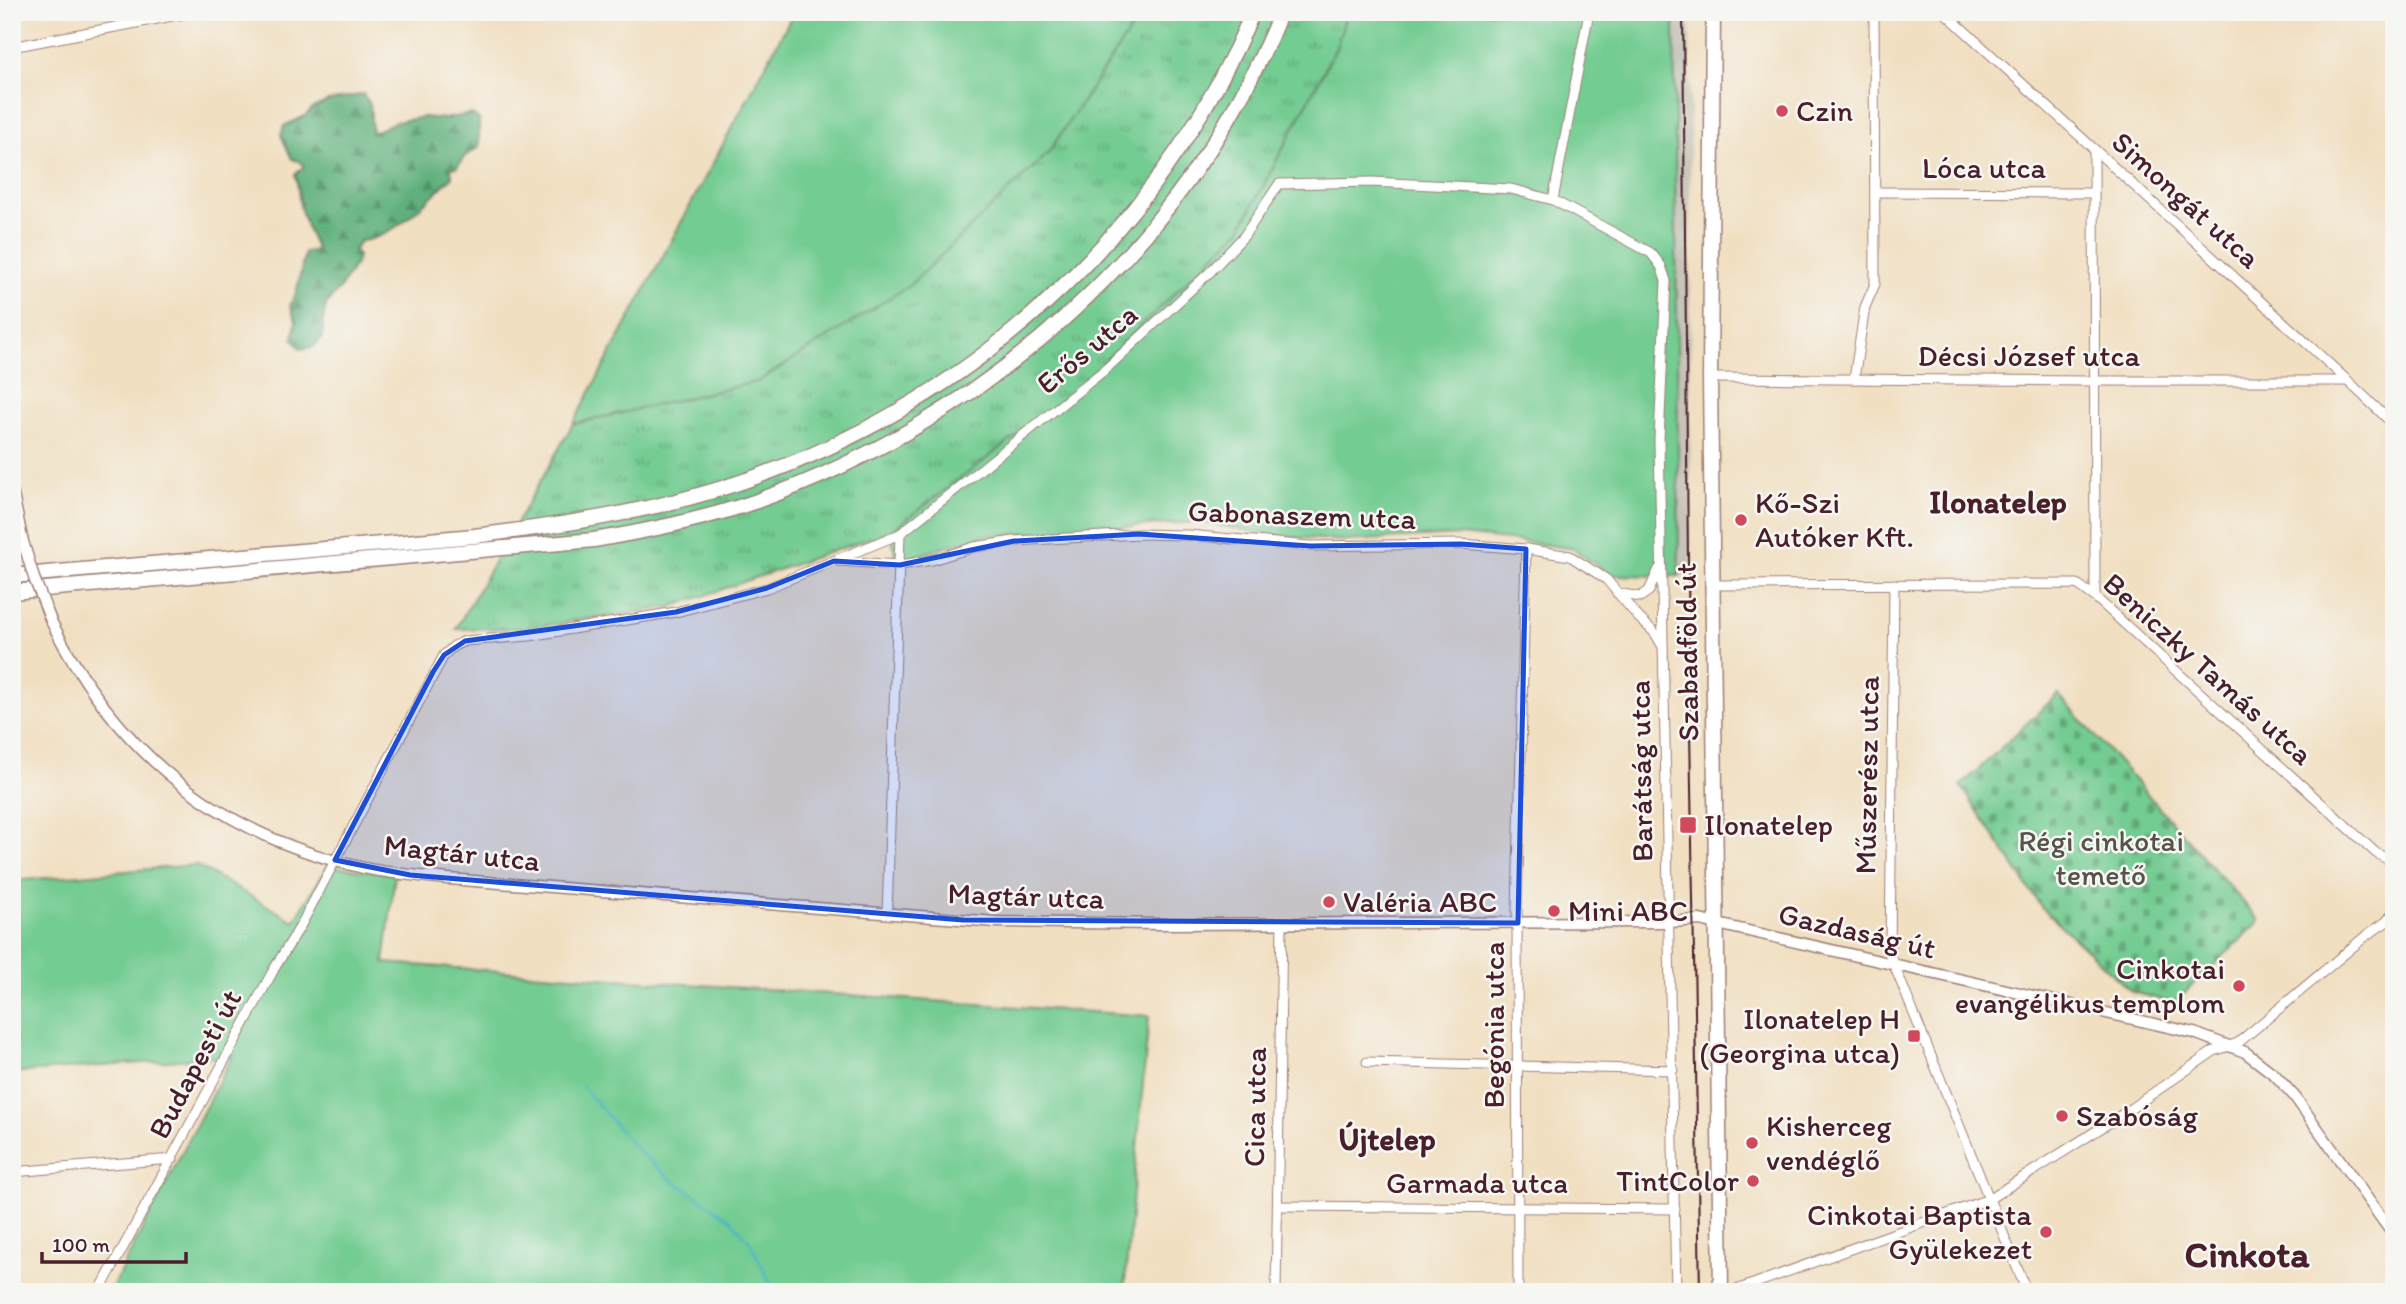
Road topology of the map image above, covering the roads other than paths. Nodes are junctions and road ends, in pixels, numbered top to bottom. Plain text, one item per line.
1 (193, 12) edge
2 (1253, 12) edge
3 (1281, 12) edge
4 (1589, 12) edge
5 (1713, 12) edge
6 (1874, 12) edge
7 (1944, 12) edge
8 (12, 47) edge
9 (2094, 149) junction
10 (1875, 192) junction
11 (2093, 193) junction
12 (1553, 200) junction
13 (1651, 253) joint
14 (1710, 378) junction
15 (1854, 379) junction
16 (2348, 380) junction
17 (2093, 382) junction
18 (2394, 425) edge
19 (12, 490) edge
20 (900, 534) junction
21 (1526, 549) junction
22 (834, 561) junction
23 (1661, 563) junction
24 (900, 565) junction
25 (12, 576) edge
26 (1894, 584) junction
27 (1712, 585) junction
28 (12, 592) edge
29 (1617, 593) junction
30 (2095, 597) junction
31 (1664, 649) junction
32 (335, 860) junction
33 (2394, 860) edge
34 (2394, 912) edge
35 (887, 914) junction
36 (1669, 922) junction
37 (1282, 923) junction
38 (1518, 923) junction
39 (1718, 923) junction
40 (1894, 965) junction
41 (2231, 1045) junction
42 (1367, 1062) dead end
43 (1518, 1066) junction
44 (1673, 1070) junction
45 (173, 1159) junction
46 (12, 1172) edge
47 (1989, 1199) junction
48 (1278, 1206) junction
49 (1518, 1208) junction
50 (1675, 1209) junction
51 (2394, 1236) edge
52 (99, 1292) edge
53 (1276, 1292) edge
54 (1518, 1292) edge
55 (1676, 1292) edge
56 (1721, 1292) edge
57 (1731, 1292) edge
58 (2027, 1292) edge

1 - 8 street
2 - 25 main road
3 - 28 main road
4 - 12 street
5 - 14 main road, Szabadföld út
6 - 10 street
7 - 9 street, Simongát utca
9 - 11 street
9 - 16 street, Simongát utca
10 - 11 street, Lóca utca
10 - 15 street
11 - 17 street
12 - 13 street, Erős utca
12 - 20 street, Erős utca
13 - 23 street, Barátság utca
14 - 15 street, Décsi József utca
14 - 27 main road, Szabadföld út
15 - 17 street, Décsi József utca
16 - 17 street, Décsi József utca
16 - 18 street, Simongát utca
17 - 30 street
19 - 32 street, Magtár utca, bridge
20 - 22 street, Budapesti út
20 - 24 street
21 - 24 street, Gabonaszem utca
21 - 29 street, Gabonaszem utca
21 - 38 street, Begónia utca
22 - 24 street, Gabonaszem utca
22 - 32 street, Budapesti út
23 - 29 street
23 - 31 street, Barátság utca
24 - 35 street
26 - 27 street, Beniczky Tamás utca
26 - 30 street, Beniczky Tamás utca
26 - 40 street, Műszerész utca
27 - 39 main road, Szabadföld út
29 - 31 street, Gabonaszem utca
30 - 33 street, Beniczky Tamás utca
31 - 36 street, Barátság utca
32 - 35 street, Magtár utca
32 - 45 street, Budapesti út
34 - 41 street
35 - 37 street, Magtár utca
36 - 38 street, Magtár utca
36 - 39 street, Magtár utca
36 - 44 street, Barátság utca
37 - 38 street, Magtár utca
37 - 48 street, Cica utca
38 - 43 street, Begónia utca
39 - 40 street, Gazdaság út
39 - 56 main road, Szabadföld út
40 - 41 street, Gazdaság út
40 - 47 street, Műszerész utca
41 - 47 street
41 - 51 street, Gazdaság út
42 - 43 street
43 - 44 street
43 - 49 street, Begónia utca
44 - 50 street, Barátság utca
45 - 46 street
45 - 52 street, Budapesti út
47 - 57 street
47 - 58 street, Műszerész utca
48 - 49 street, Garmada utca
48 - 53 street, Cica utca
49 - 50 street, Garmada utca
49 - 54 street, Begónia utca
50 - 55 street, Barátság utca

